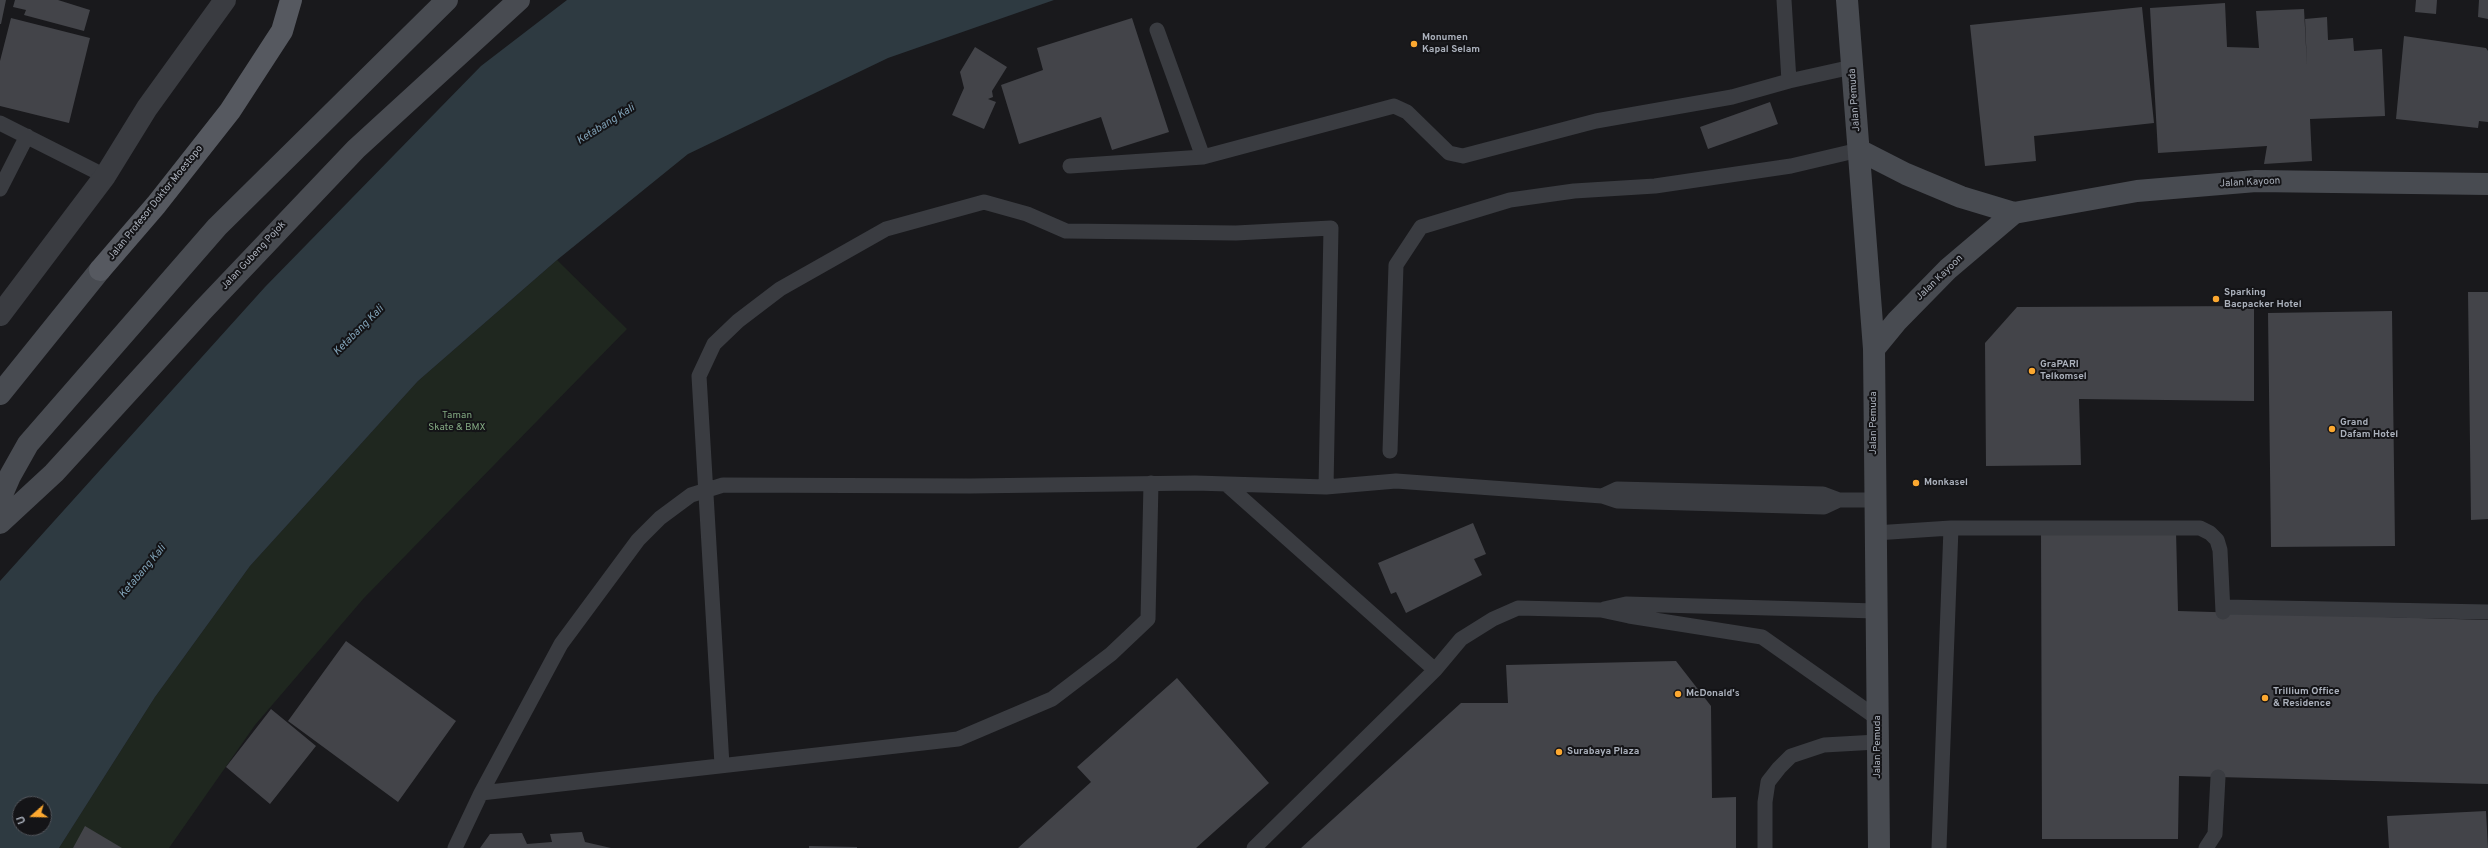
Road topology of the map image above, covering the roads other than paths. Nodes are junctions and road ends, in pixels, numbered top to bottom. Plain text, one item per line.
1 (225, 0) edge
2 (291, 0) edge
3 (447, 0) edge
4 (519, 0) edge
5 (1784, 0) edge
6 (1847, 0) edge
7 (1157, 30) dead end
8 (1852, 67) junction
9 (1789, 81) junction
10 (0, 123) edge
11 (27, 136) junction
12 (1859, 150) junction
13 (1203, 157) junction
14 (1070, 166) dead end
15 (105, 176) junction
16 (2488, 184) edge
17 (1, 186) edge
18 (2014, 213) junction
19 (0, 315) edge
20 (1874, 349) junction
21 (0, 394) edge
22 (1390, 451) dead end
23 (1150, 483) junction
24 (1226, 484) junction
25 (1326, 487) junction
26 (705, 489) junction
27 (0, 499) edge
28 (1875, 500) junction
29 (0, 523) edge
30 (1950, 528) junction
31 (1875, 533) junction
32 (1601, 610) junction
33 (1876, 611) junction
34 (2488, 612) edge
35 (1435, 670) junction
36 (1877, 718) junction
37 (1877, 742) junction
38 (722, 765) junction
39 (2218, 777) dead end
40 (482, 793) junction
41 (455, 848) edge
42 (1254, 848) edge
43 (1765, 848) edge
44 (1879, 848) edge
45 (1940, 848) edge
46 (2206, 848) edge

1 - 15 street
2 - 21 main road, Jalan Profesor Doktor Moestopo
3 - 27 main road
4 - 29 main road, Jalan Gubeng Pojok
5 - 9 lane
6 - 8 main road, Jalan Pemuda
7 - 13 lane
8 - 9 lane
8 - 12 main road, Jalan Pemuda
9 - 13 lane
10 - 11 lane
11 - 15 lane
11 - 17 lane
12 - 18 main road, Jalan Kayoon
12 - 20 main road, Jalan Pemuda
12 - 22 lane
13 - 14 lane
15 - 19 street
16 - 18 main road, Jalan Kayoon
18 - 20 main road, Jalan Kayoon
20 - 28 main road, Jalan Pemuda
23 - 24 lane
23 - 26 lane
23 - 38 lane
24 - 25 lane
24 - 35 lane
25 - 26 lane
25 - 28 lane
26 - 38 lane
26 - 40 lane
28 - 31 main road, Jalan Pemuda
30 - 31 lane
30 - 34 lane
30 - 45 lane
31 - 33 main road, Jalan Pemuda
32 - 33 lane
32 - 35 lane
32 - 36 lane
33 - 36 main road, Jalan Pemuda
35 - 42 lane
36 - 37 main road, Jalan Pemuda
37 - 43 lane
37 - 44 main road, Jalan Pemuda
38 - 40 lane
39 - 46 lane
40 - 41 lane

